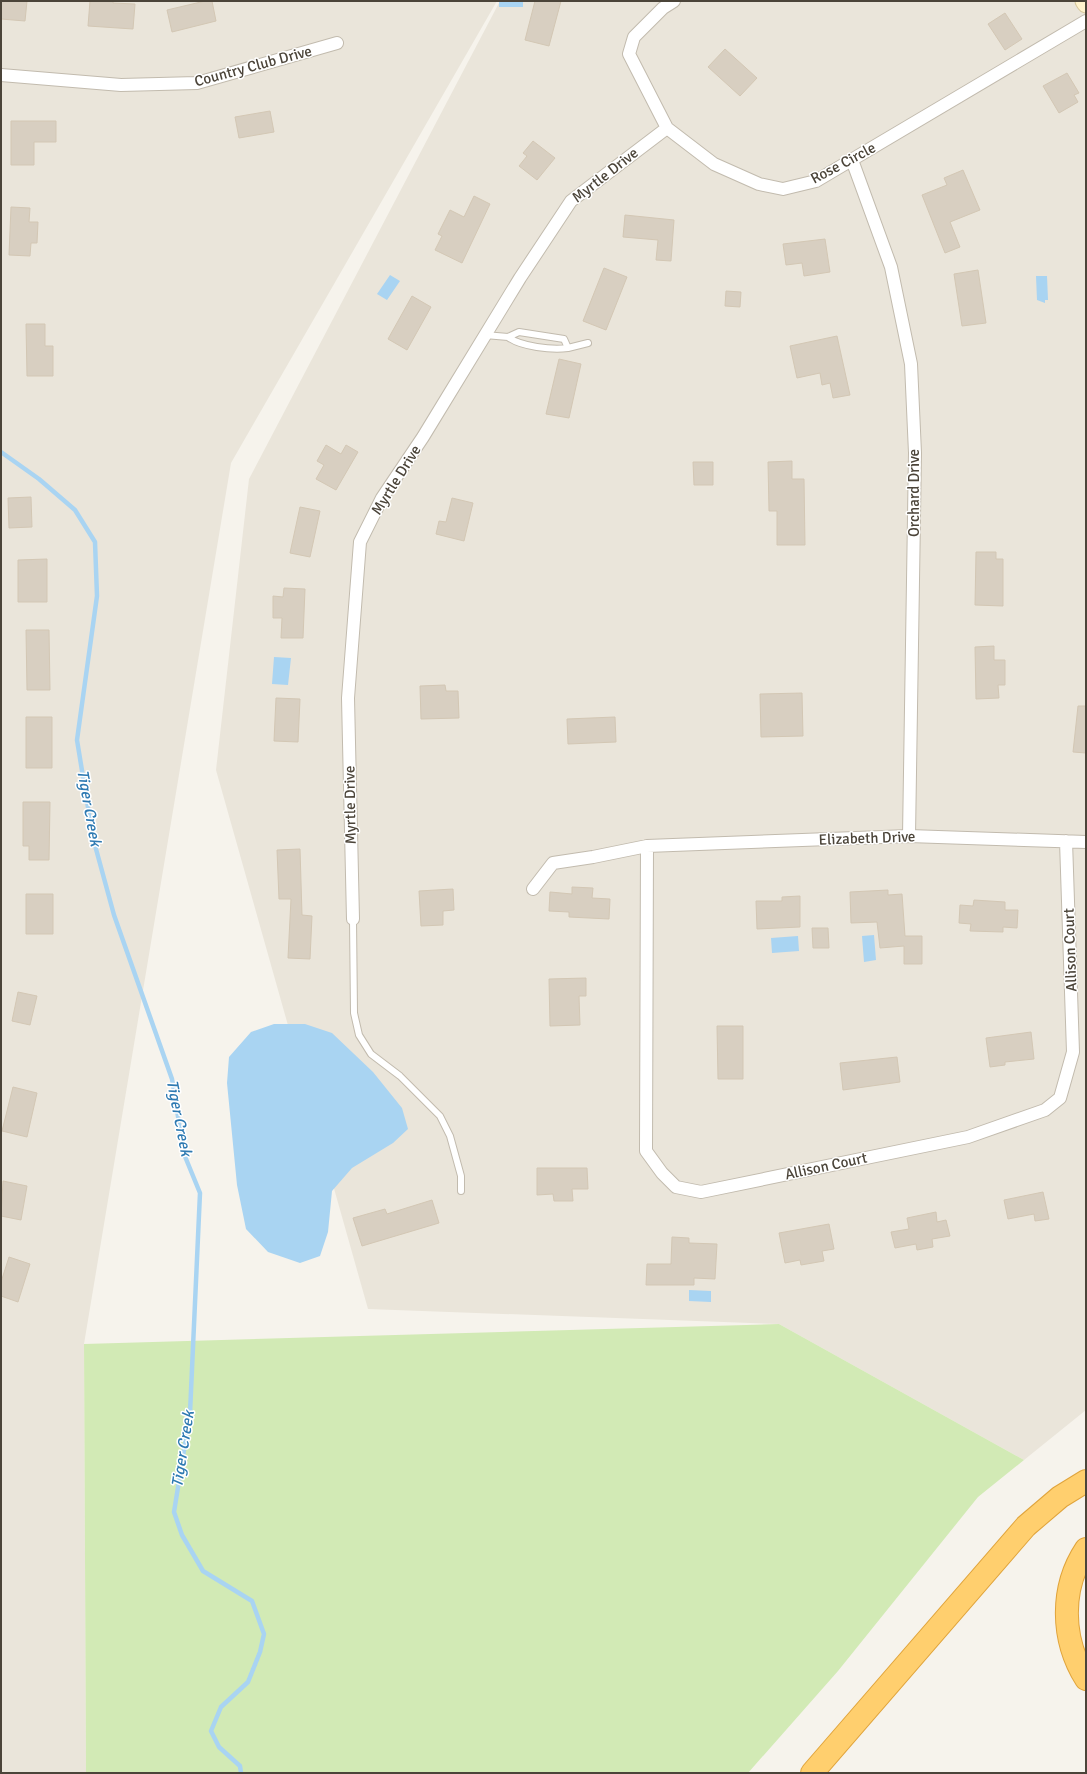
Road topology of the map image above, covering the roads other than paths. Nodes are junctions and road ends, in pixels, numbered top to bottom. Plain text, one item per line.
1 (674, 1) edge
2 (1084, 1) edge
3 (1086, 4) edge
4 (1086, 21) edge
5 (337, 43) dead end
6 (1, 75) edge
7 (666, 128) junction
8 (852, 160) junction
9 (485, 334) junction
10 (508, 338) junction
11 (588, 343) dead end
12 (568, 348) junction
13 (909, 836) junction
14 (1066, 841) junction
15 (1086, 842) edge
16 (647, 846) junction
17 (533, 889) dead end
18 (353, 919) joint
19 (461, 1192) dead end
20 (1086, 1480) edge
21 (1086, 1549) edge
22 (1086, 1678) edge
23 (812, 1773) edge

1 - 7 street, Rose Circle
2 - 3 main road
4 - 8 street, Rose Circle
5 - 6 street, Country Club Drive
7 - 8 street, Rose Circle
7 - 9 street, Myrtle Drive
8 - 13 street, Orchard Drive
9 - 10 lane
9 - 18 street, Myrtle Drive
10 - 12 lane
10 - 12 lane
11 - 12 lane
13 - 14 street, Elizabeth Drive
13 - 16 street, Elizabeth Drive
14 - 15 street, Elizabeth Drive
14 - 16 street, Allison Court
16 - 17 street, Elizabeth Drive
18 - 19 lane
20 - 23 highway
21 - 22 highway

